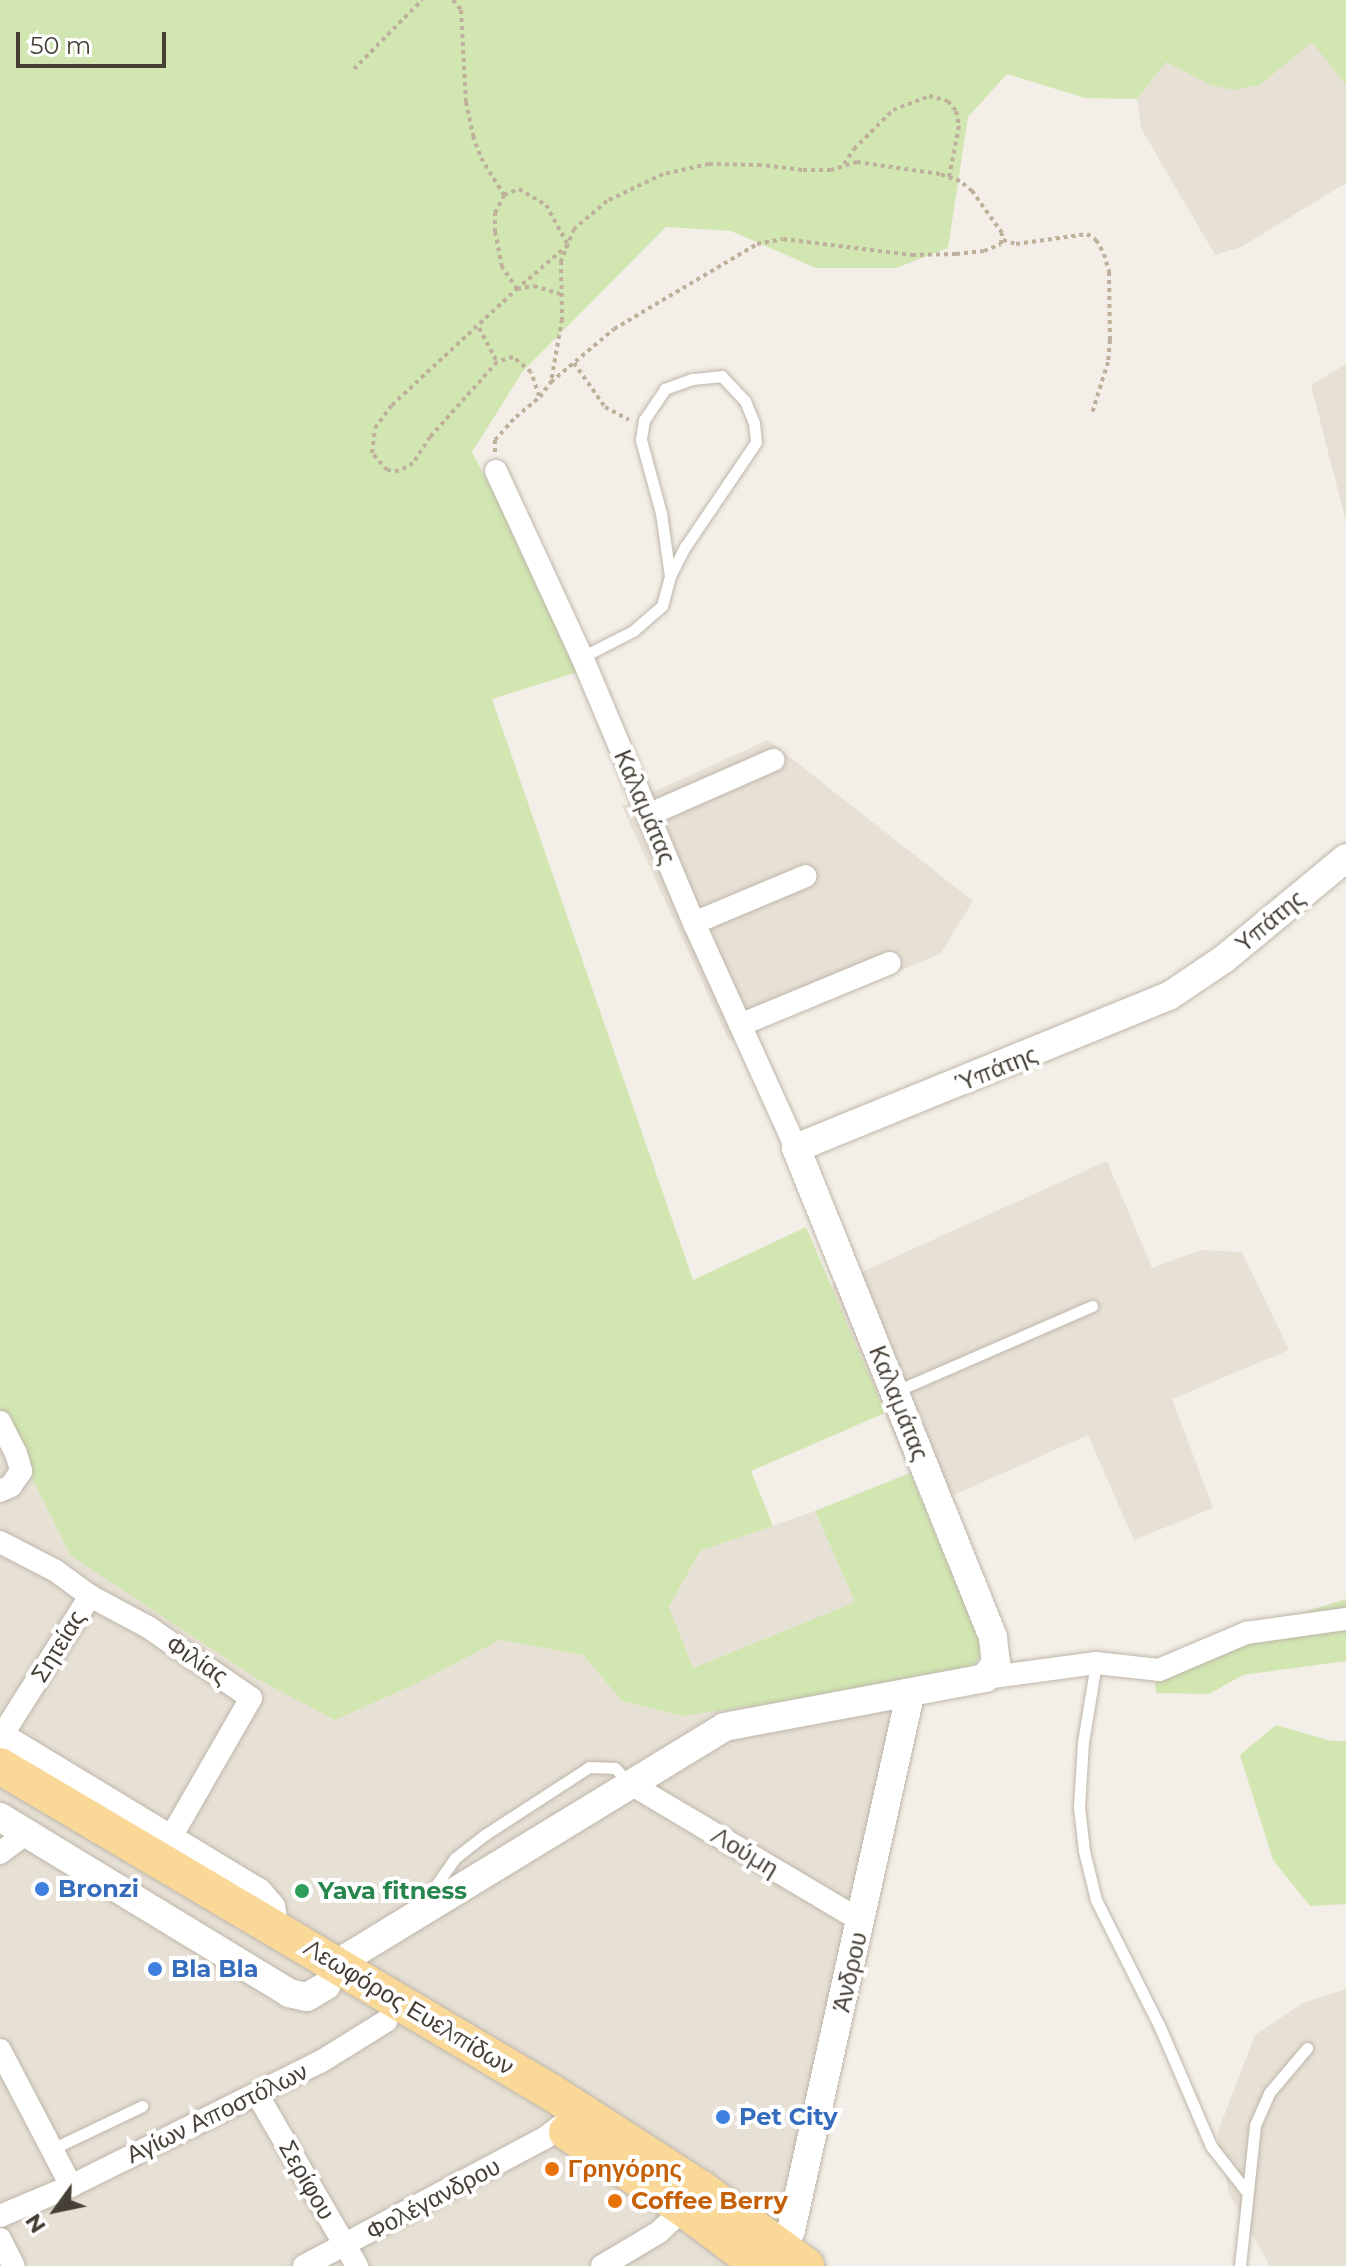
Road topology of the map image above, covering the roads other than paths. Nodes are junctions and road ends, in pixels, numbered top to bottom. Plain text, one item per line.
1 (496, 471) road end
2 (670, 576) junction
3 (582, 657) junction
4 (773, 760) dead end
5 (648, 815) junction
6 (1346, 858) edge
7 (806, 876) dead end
8 (694, 923) junction
9 (890, 963) dead end
10 (1193, 982) joint
11 (740, 1025) junction
12 (796, 1148) junction
13 (1092, 1306) dead end
14 (894, 1392) junction
15 (0, 1422) edge
16 (0, 1491) edge
17 (0, 1542) edge
18 (90, 1596) junction
19 (1346, 1619) edge
20 (1096, 1663) junction
21 (985, 1678) junction
22 (910, 1695) junction
23 (0, 1746) edge
24 (629, 1783) junction
25 (0, 1792) edge
26 (0, 1817) edge
27 (27, 1833) junction
28 (170, 1839) junction
29 (0, 1853) edge
30 (861, 1921) junction
31 (275, 1927) junction
32 (332, 1974) junction
33 (386, 2021) junction
34 (1307, 2048) dead end
35 (0, 2050) edge
36 (257, 2094) junction
37 (142, 2106) dead end
38 (559, 2127) junction
39 (52, 2149) junction
40 (71, 2186) junction
41 (1247, 2192) junction
42 (684, 2209) junction
43 (0, 2216) edge
44 (0, 2239) edge
45 (345, 2246) junction
46 (783, 2260) edge
47 (14, 2266) edge
48 (304, 2266) edge
49 (357, 2266) edge
50 (602, 2266) edge
51 (1240, 2266) edge

1 - 3 street, Καλαμάτας
2 - 2 lane
2 - 3 lane
3 - 5 street, Καλαμάτας
4 - 5 street
5 - 8 street, Καλαμάτας
6 - 10 street, Υπάτης
7 - 8 street
8 - 11 street, Καλαμάτας
9 - 11 street
10 - 12 street, Ύπάτης
11 - 12 street, Καλαμάτας
12 - 14 street, Καλαμάτας
13 - 14 lane
14 - 21 street, Καλαμάτας
15 - 16 street
17 - 18 street, Φιλίας
18 - 23 street, Σητείας
18 - 28 street, Φιλίας
19 - 20 street
20 - 21 street
20 - 41 lane
21 - 22 street
22 - 24 street
22 - 30 street, Άνδρου
23 - 28 street
23 - 31 main road, Λεωφόρος Ευελπίδων
24 - 30 street, Λούμη
24 - 32 street
25 - 32 main road, Λεωφόρος Ευελπίδων
26 - 27 street
27 - 29 street
27 - 32 street
28 - 31 street
30 - 46 street, Άνδρου
31 - 32 main road, Λεωφόρος Ευελπίδων
32 - 33 main road, Λεωφόρος Ευελπίδων
32 - 46 main road, Λεωφόρος Ευελπίδων
33 - 36 street, Αγίων Αποστόλων
33 - 38 main road, Λεωφόρος Ευελπίδων
34 - 41 lane
35 - 39 street
36 - 40 street, Αγίων Αποστόλων
36 - 45 street, Σερίφου
37 - 39 lane
38 - 42 main road, Λεωφόρος Ευελπίδων
38 - 45 street, Φολέγανδρου
39 - 40 street
40 - 43 street, Αγίων Αποστόλων
41 - 51 lane
42 - 46 main road, Λεωφόρος Ευελπίδων
42 - 50 street
44 - 47 street
45 - 48 street, Φολέγανδρου
45 - 49 street, Σερίφου

